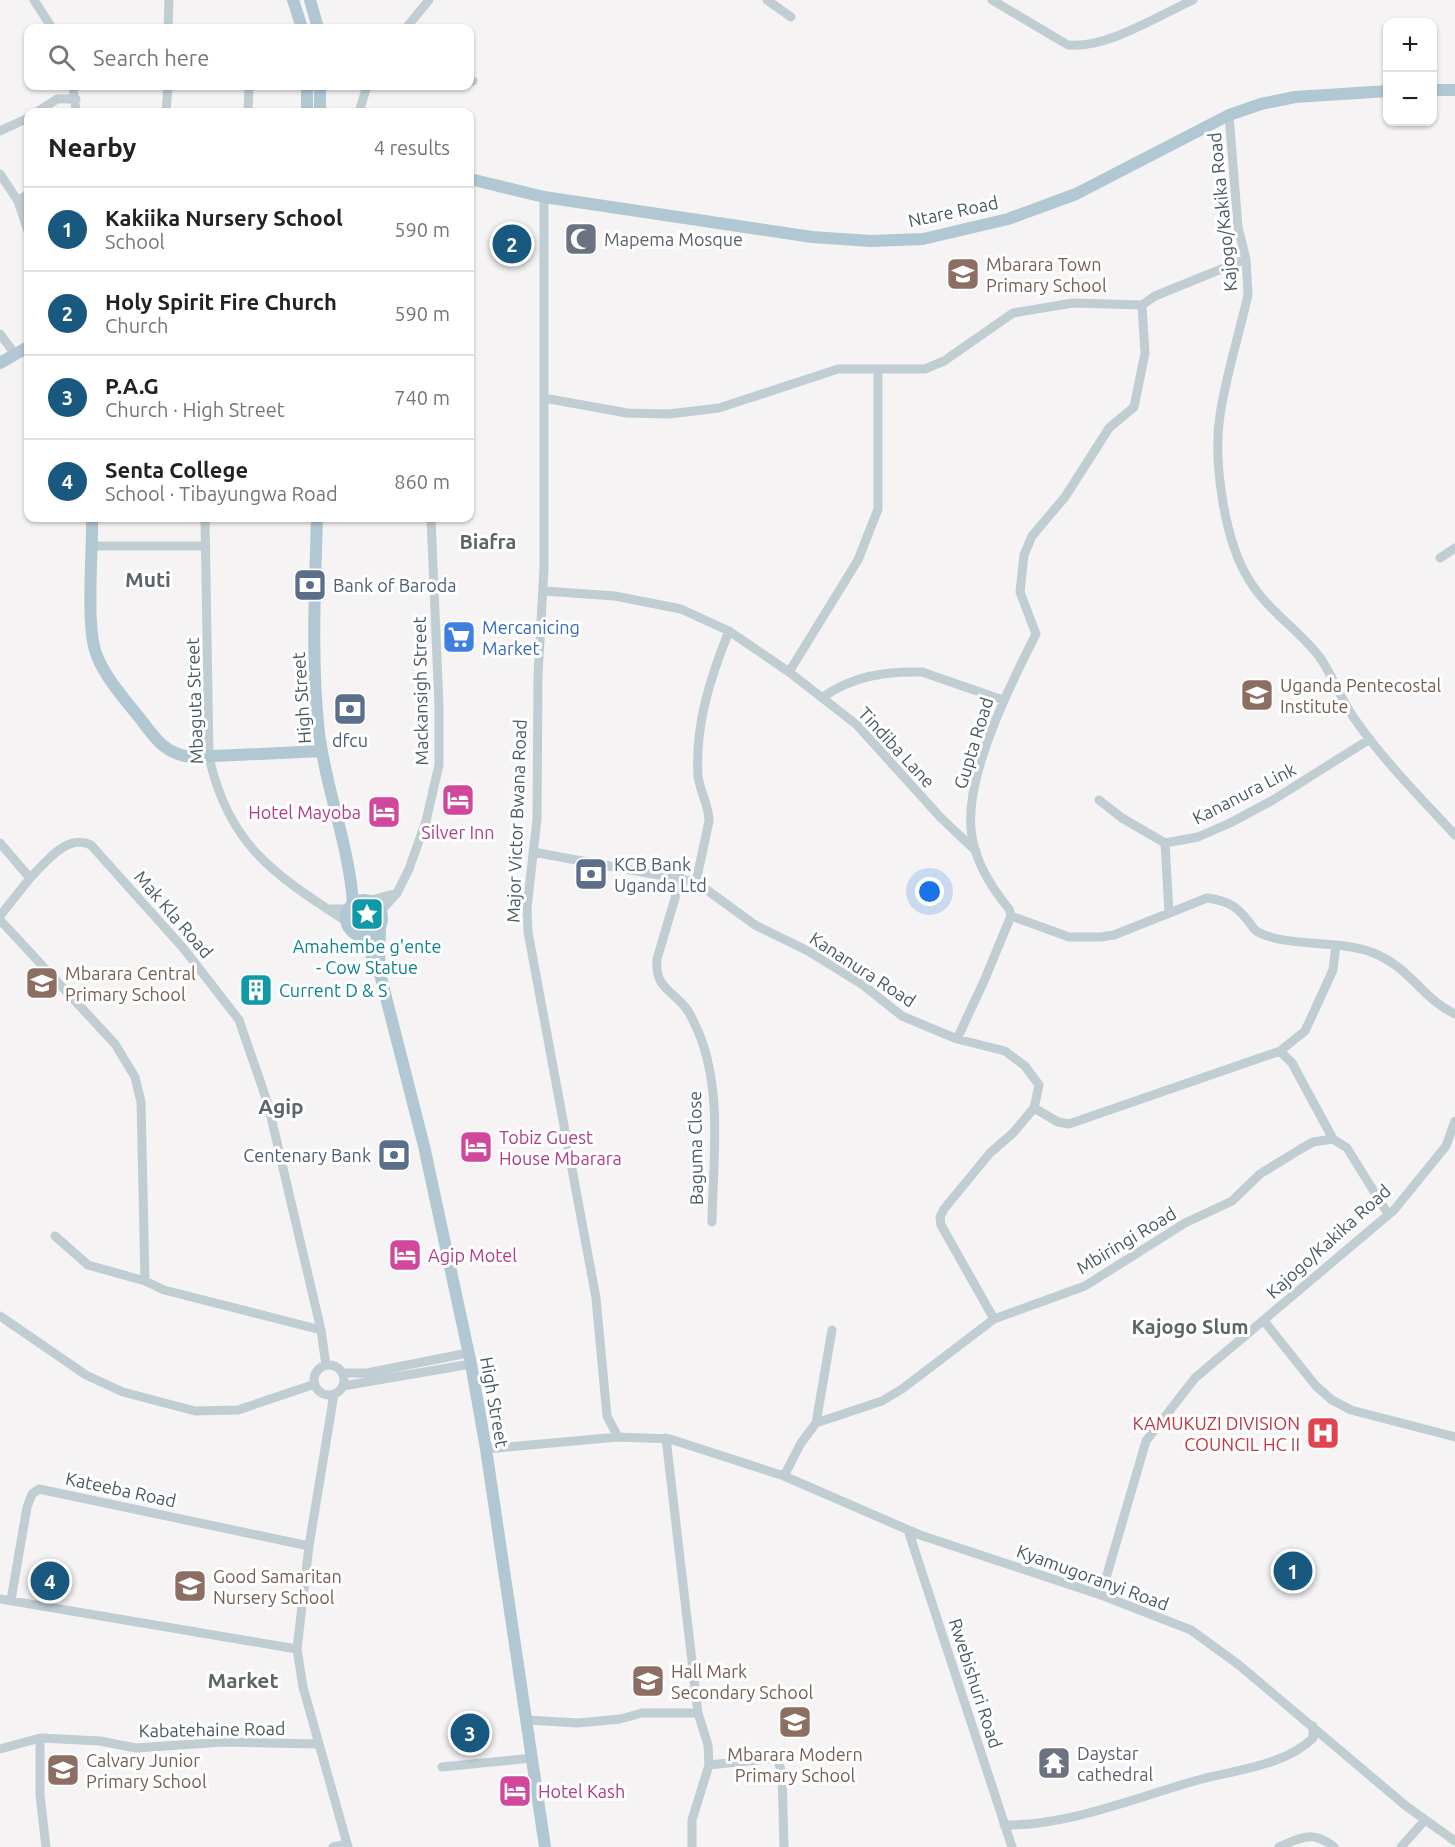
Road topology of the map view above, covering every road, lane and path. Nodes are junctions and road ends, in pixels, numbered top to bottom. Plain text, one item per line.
1 (34, 0) edge
2 (169, 0) edge
3 (293, 0) edge
4 (310, 0) edge
5 (429, 0) edge
6 (767, 0) edge
7 (992, 0) edge
8 (1193, 0) edge
9 (791, 17) dead end
10 (49, 24) edge
11 (168, 24) edge
12 (301, 24) edge
13 (317, 24) edge
14 (409, 24) edge
15 (74, 90) edge
16 (168, 90) edge
17 (249, 90) edge
18 (307, 90) edge
19 (320, 90) edge
20 (365, 90) edge
21 (1437, 90) edge
22 (1455, 90) edge
23 (1383, 91) edge
24 (76, 99) junction
25 (43, 108) edge
26 (76, 108) edge
27 (166, 108) edge
28 (248, 108) edge
29 (307, 108) edge
30 (320, 108) edge
31 (360, 108) edge
32 (1229, 115) junction
33 (24, 120) edge
34 (0, 130) edge
35 (0, 174) edge
36 (474, 180) edge
37 (24, 197) edge
38 (544, 197) junction
39 (18, 201) junction
40 (24, 219) edge
41 (1246, 259) junction
42 (1142, 305) junction
43 (0, 334) edge
44 (24, 348) edge
45 (15, 354) junction
46 (0, 363) edge
47 (878, 369) junction
48 (543, 398) junction
49 (92, 522) edge
50 (206, 522) edge
51 (317, 522) edge
52 (431, 522) edge
53 (92, 546) junction
54 (206, 546) junction
55 (1455, 548) edge
56 (1440, 558) dead end
57 (544, 591) junction
58 (729, 631) junction
59 (789, 672) junction
60 (823, 697) junction
61 (1003, 700) junction
62 (1370, 739) junction
63 (322, 751) junction
64 (209, 757) junction
65 (1100, 800) dead end
66 (1455, 835) edge
67 (0, 843) edge
68 (1165, 843) junction
69 (976, 851) junction
70 (533, 852) junction
71 (351, 874) junction
72 (30, 878) junction
73 (681, 878) junction
74 (696, 882) junction
75 (397, 893) junction
76 (369, 900) junction
77 (349, 911) junction
78 (381, 911) junction
79 (1168, 913) junction
80 (1011, 915) junction
81 (0, 918) edge
82 (380, 927) junction
83 (362, 936) junction
84 (1336, 945) junction
85 (379, 970) junction
86 (1455, 1014) edge
87 (957, 1039) junction
88 (1280, 1051) junction
89 (1034, 1108) junction
90 (1455, 1121) edge
91 (1333, 1139) junction
92 (1455, 1139) edge
93 (1446, 1146) junction
94 (1388, 1215) junction
95 (712, 1222) dead end
96 (55, 1236) dead end
97 (145, 1281) junction
98 (0, 1316) edge
99 (994, 1319) junction
100 (1263, 1320) junction
101 (321, 1330) junction
102 (832, 1330) dead end
103 (469, 1359) junction
104 (326, 1365) junction
105 (342, 1373) junction
106 (315, 1384) junction
107 (343, 1386) junction
108 (334, 1394) junction
109 (816, 1423) junction
110 (618, 1437) junction
111 (1455, 1437) edge
112 (666, 1438) junction
113 (486, 1449) junction
114 (784, 1476) junction
115 (908, 1530) junction
116 (309, 1546) junction
117 (1101, 1595) junction
118 (0, 1599) edge
119 (11, 1600) junction
120 (297, 1649) junction
121 (698, 1713) junction
122 (527, 1720) junction
123 (1313, 1726) junction
124 (40, 1738) junction
125 (318, 1744) junction
126 (0, 1749) edge
127 (532, 1758) junction
128 (709, 1765) junction
129 (442, 1767) dead end
130 (1425, 1820) junction
131 (1004, 1825) junction
132 (1455, 1841) edge
133 (348, 1846) edge
134 (46, 1847) edge
135 (333, 1847) edge
136 (545, 1847) edge
137 (692, 1847) edge
138 (784, 1847) edge
139 (1012, 1847) edge
140 (1279, 1847) edge
141 (1334, 1847) edge
142 (1401, 1847) edge

1 - 10 street
2 - 11 street
3 - 12 main road
4 - 13 main road
5 - 14 street
6 - 9 street
7 - 8 street
15 - 24 street
16 - 27 street
17 - 28 street
18 - 29 main road
19 - 30 main road
20 - 31 street
21 - 22 main road
23 - 32 main road, Ntare Road
24 - 25 street
24 - 26 street
32 - 38 main road, Ntare Road
32 - 41 street, Kajogo/Kakika Road
33 - 34 street
35 - 39 street
36 - 38 main road, Ntare Road
37 - 39 street
38 - 48 street, Major Victor Bwana Road
39 - 40 street
41 - 42 street
41 - 62 street, Kajogo/Kakika Road
42 - 47 street
42 - 61 street, Gupta Road
43 - 45 street
44 - 45 main road
45 - 46 main road
47 - 48 street
47 - 59 street
48 - 57 street, Major Victor Bwana Road
49 - 53 main road
50 - 54 street, Mbaguta Street
51 - 63 main road, High Street
52 - 75 street, Mackansigh Street
53 - 54 street
53 - 64 main road
54 - 64 street, Mbaguta Street
55 - 56 street
57 - 58 street, Tindiba Lane
57 - 70 street, Major Victor Bwana Road
58 - 59 street, Tindiba Lane
58 - 74 street
59 - 60 street, Tindiba Lane
60 - 61 street
60 - 69 street, Tindiba Lane
61 - 69 street, Gupta Road
62 - 66 street, Kajogo/Kakika Road
62 - 68 street, Kananura Link
63 - 64 main road
63 - 71 main road, High Street
64 - 77 street, Mbaguta Street
65 - 68 street
67 - 72 street
68 - 79 street
69 - 80 street, Gupta Road
70 - 73 street, Kananura Road
70 - 110 street, Major Victor Bwana Road
71 - 76 main road, High Street
71 - 77 main road, High Street
72 - 81 street
72 - 101 street, Mak Kla Road
73 - 74 street, Kananura Road
73 - 95 street, Baguma Close
74 - 87 street, Kananura Road
75 - 76 street
75 - 78 street, Mackansigh Street
76 - 77 main road
76 - 78 main road
77 - 83 main road
78 - 82 main road
79 - 80 street
79 - 84 street
80 - 87 street
81 - 97 street
82 - 83 main road
82 - 85 main road, High Street
83 - 85 main road, High Street
84 - 86 street
84 - 88 street
85 - 103 main road, High Street
87 - 89 street, Kananura Road
88 - 89 street
88 - 91 street
89 - 99 street
90 - 93 street, Kajogo/Kakika Road
91 - 94 street
91 - 99 street, Mbiringi Road
92 - 93 street
93 - 94 street, Kajogo/Kakika Road
94 - 100 street, Kajogo/Kakika Road
96 - 97 street
97 - 101 street
98 - 106 street
99 - 109 street, Mbiringi Road
100 - 111 street
100 - 117 street, Kajogo/Kakika Road
101 - 104 street, Mak Kla Road
102 - 109 street
103 - 105 street
103 - 107 street
103 - 113 main road, High Street
104 - 105 street
104 - 106 street
105 - 107 street
106 - 108 street
107 - 108 street
108 - 116 street
109 - 114 street
110 - 112 street, Kyamugoranyi Road
110 - 113 street, Kyamugoranyi Road
112 - 114 street, Kyamugoranyi Road
112 - 121 street
113 - 122 main road, High Street
114 - 115 street, Kyamugoranyi Road
115 - 117 street, Kyamugoranyi Road
115 - 131 street, Rwebishuri Road
116 - 119 street, Kateeba Road
116 - 120 street
117 - 123 street, Kyamugoranyi Road
118 - 119 street
119 - 120 street
120 - 125 street
121 - 122 street
121 - 128 street
122 - 127 main road, High Street
123 - 130 street, Kyamugoranyi Road
123 - 131 street
124 - 125 street, Kabatehaine Road
124 - 126 street, Kabatehaine Road
124 - 134 street
125 - 133 street
127 - 129 street
127 - 136 main road, High Street
128 - 137 street
128 - 138 street
130 - 132 street, Kyamugoranyi Road
130 - 142 street
131 - 139 street, Rwebishuri Road
133 - 135 street
140 - 141 street

